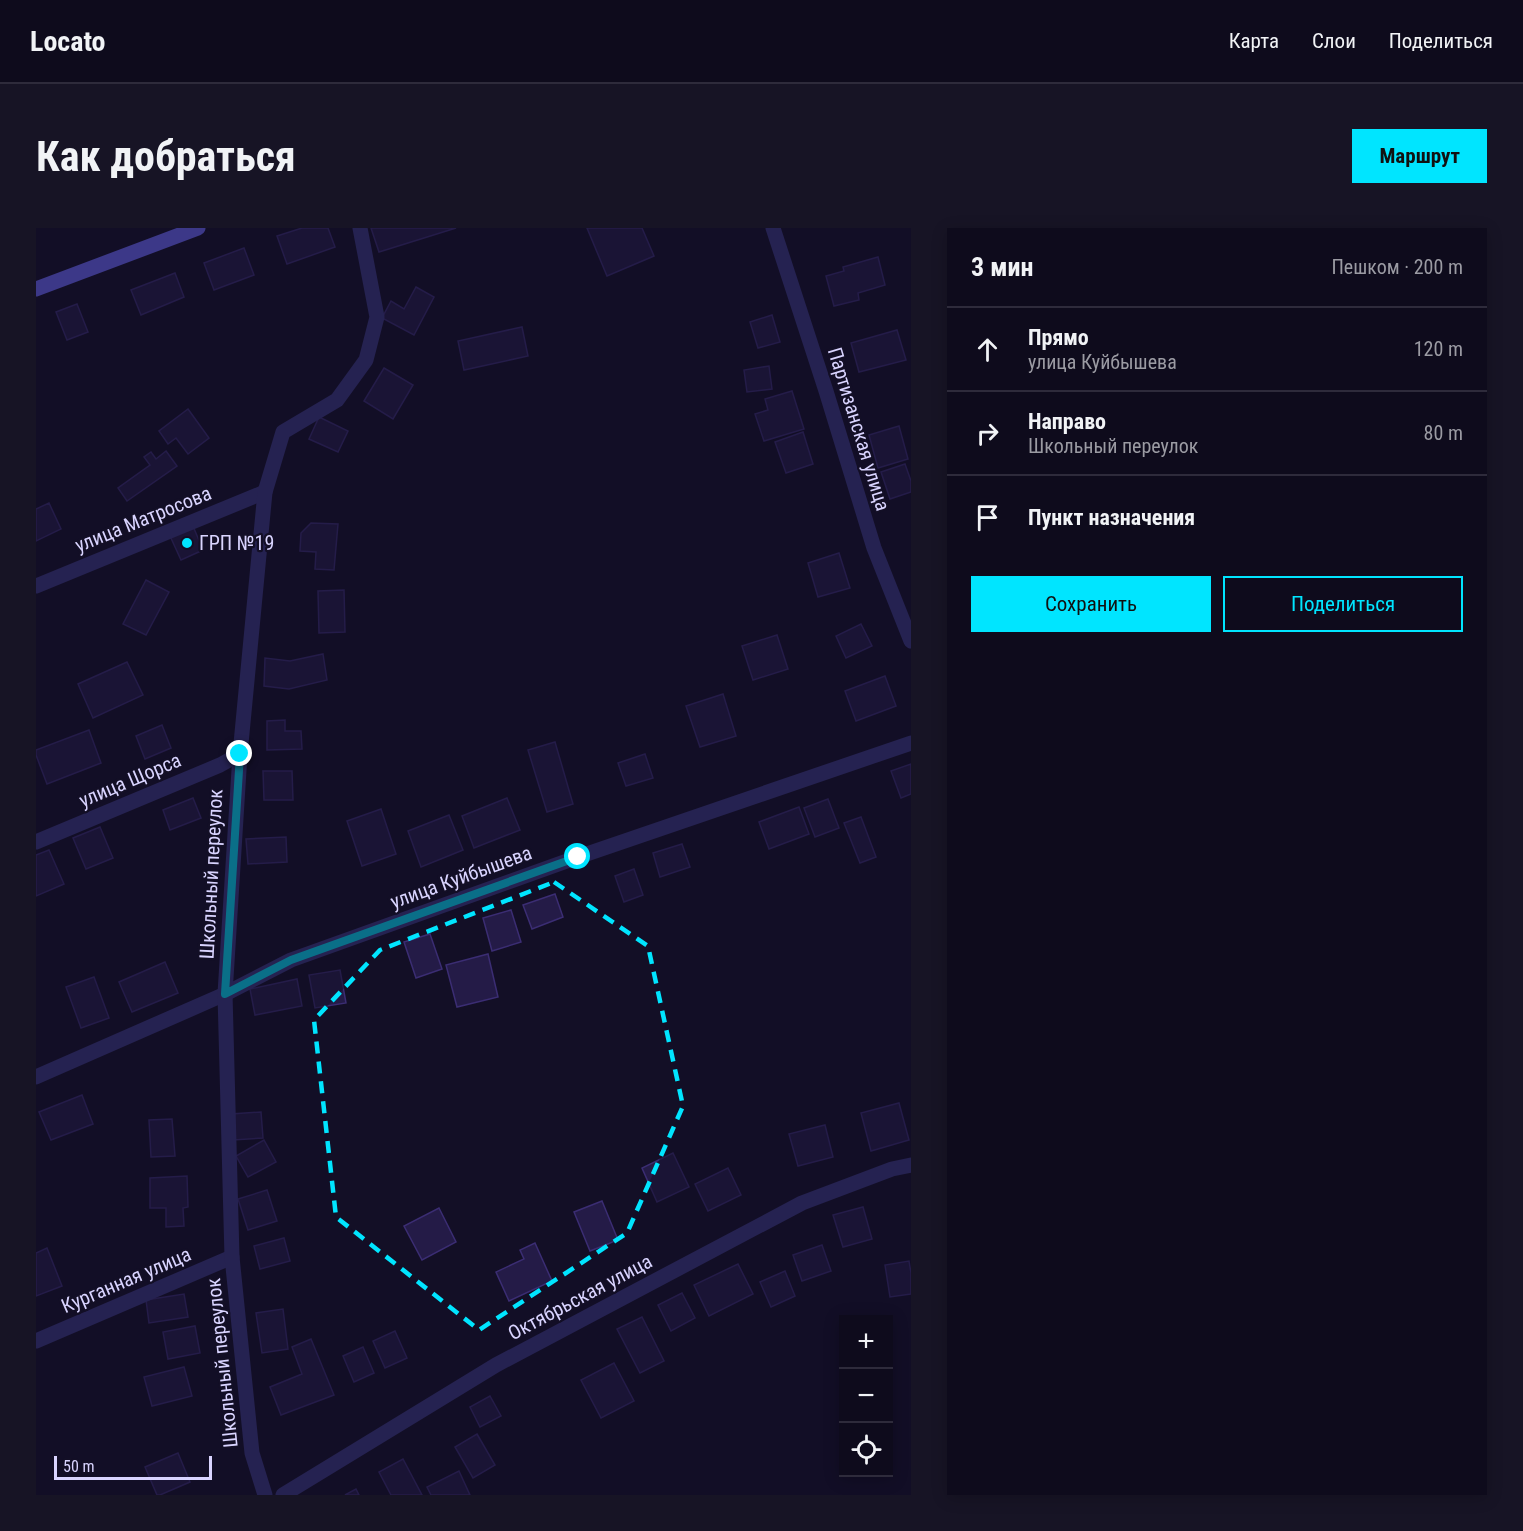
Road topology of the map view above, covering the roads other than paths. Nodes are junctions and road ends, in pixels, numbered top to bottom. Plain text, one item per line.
1 (198, 228) edge
2 (360, 228) edge
3 (773, 228) edge
4 (36, 289) edge
5 (265, 492) junction
6 (36, 586) edge
7 (911, 641) edge
8 (911, 743) edge
9 (240, 754) junction
10 (36, 842) edge
11 (225, 994) junction
12 (36, 1077) edge
13 (911, 1165) edge
14 (232, 1257) junction
15 (36, 1341) edge
16 (265, 1495) edge
17 (283, 1495) edge

1 - 4 main road
2 - 5 street, Школьный переулок
3 - 7 street, Партизанская улица
5 - 6 street, улица Матросова
5 - 9 street, Школьный переулок
8 - 11 street, улица Куйбышева
9 - 10 street, улица Щорса
9 - 11 street, Школьный переулок
11 - 12 street, улица Куйбышева
11 - 14 street, Школьный переулок
13 - 17 street, Октябрьская улица
14 - 15 street, Курганная улица
14 - 16 street, Школьный переулок

